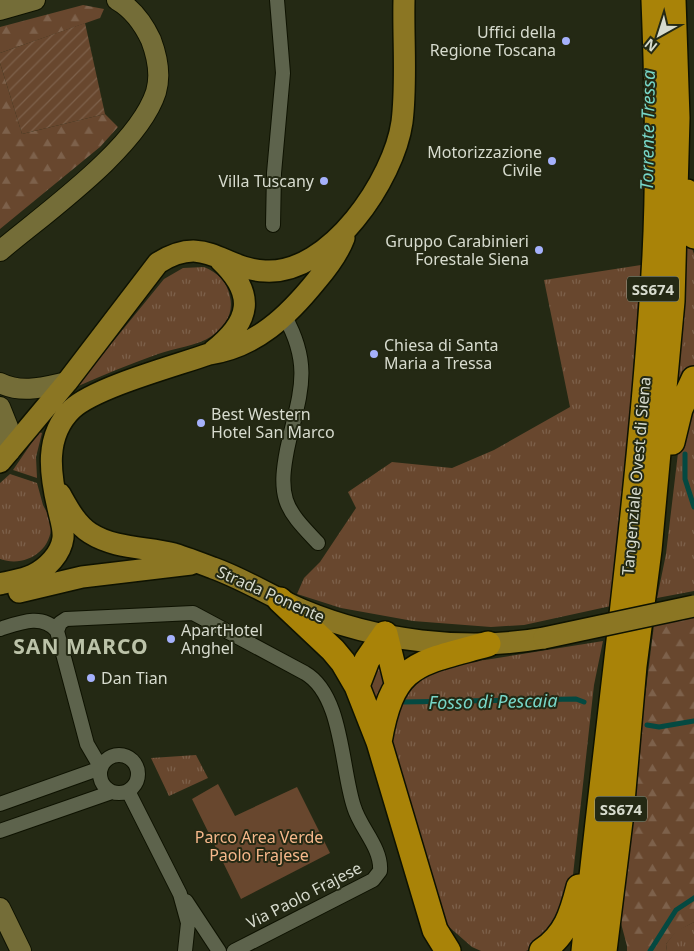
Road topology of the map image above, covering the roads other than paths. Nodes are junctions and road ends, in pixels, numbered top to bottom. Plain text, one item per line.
1 (35, 0) edge
2 (117, 0) edge
3 (277, 0) edge
4 (404, 0) edge
5 (654, 0) edge
6 (673, 0) edge
7 (0, 10) edge
8 (677, 118) junction
9 (273, 225) dead end
10 (348, 229) junction
11 (694, 236) edge
12 (0, 251) edge
13 (214, 254) junction
14 (281, 271) junction
15 (291, 310) junction
16 (209, 354) junction
17 (694, 379) edge
18 (66, 382) junction
19 (0, 383) edge
20 (0, 407) edge
21 (5, 456) edge
22 (53, 483) junction
23 (318, 543) dead end
24 (649, 550) junction
25 (199, 563) junction
26 (0, 575) edge
27 (32, 576) junction
28 (82, 577) junction
29 (0, 584) edge
30 (0, 597) edge
31 (280, 600) junction
32 (694, 606) edge
33 (0, 629) edge
34 (57, 631) junction
35 (385, 634) junction
36 (488, 644) junction
37 (398, 683) junction
38 (357, 686) junction
39 (379, 742) junction
40 (101, 768) junction
41 (128, 791) junction
42 (112, 792) junction
43 (601, 793) junction
44 (0, 794) edge
45 (0, 804) edge
46 (0, 831) edge
47 (180, 894) junction
48 (0, 908) edge
49 (431, 917) junction
50 (21, 951) edge
51 (186, 951) edge
52 (219, 951) edge
53 (234, 951) edge
54 (448, 951) edge
55 (468, 951) edge
56 (542, 951) edge
57 (584, 951) edge
58 (604, 951) edge

1 - 7 street
2 - 12 street
3 - 9 street
4 - 10 main road
5 - 43 highway, Tangenziale Ovest di Siena / SS674
6 - 8 highway, Tangenziale Ovest di Siena / SS674
8 - 11 highway
8 - 24 highway, Tangenziale Ovest di Siena / SS674
10 - 14 main road
10 - 15 main road
13 - 14 main road
13 - 16 main road
13 - 18 main road
14 - 15 main road
15 - 16 main road
15 - 23 street
16 - 22 main road
17 - 24 highway
18 - 19 street
18 - 21 main road
20 - 21 street
22 - 25 main road, Strada Ponente
22 - 27 main road
24 - 58 highway, Tangenziale Ovest di Siena / SS674
25 - 28 main road
25 - 31 main road, Strada Ponente
26 - 27 main road
27 - 28 main road
27 - 29 main road
28 - 30 main road
31 - 35 main road, Strada Ponente
31 - 38 highway
32 - 36 main road, Strada Ponente, bridge
33 - 34 street
34 - 40 street
34 - 53 street, Via Paolo Frajese
35 - 36 main road, Strada Ponente
35 - 37 highway
35 - 38 highway
36 - 37 highway
37 - 39 highway
38 - 39 highway
39 - 49 highway
40 - 41 street
40 - 42 street
40 - 45 street
41 - 42 street
41 - 47 street
42 - 46 street
43 - 56 highway
43 - 57 highway, Tangenziale Ovest di Siena / SS674
44 - 45 street
47 - 51 street
47 - 52 street
48 - 50 street
49 - 54 highway
49 - 55 highway

